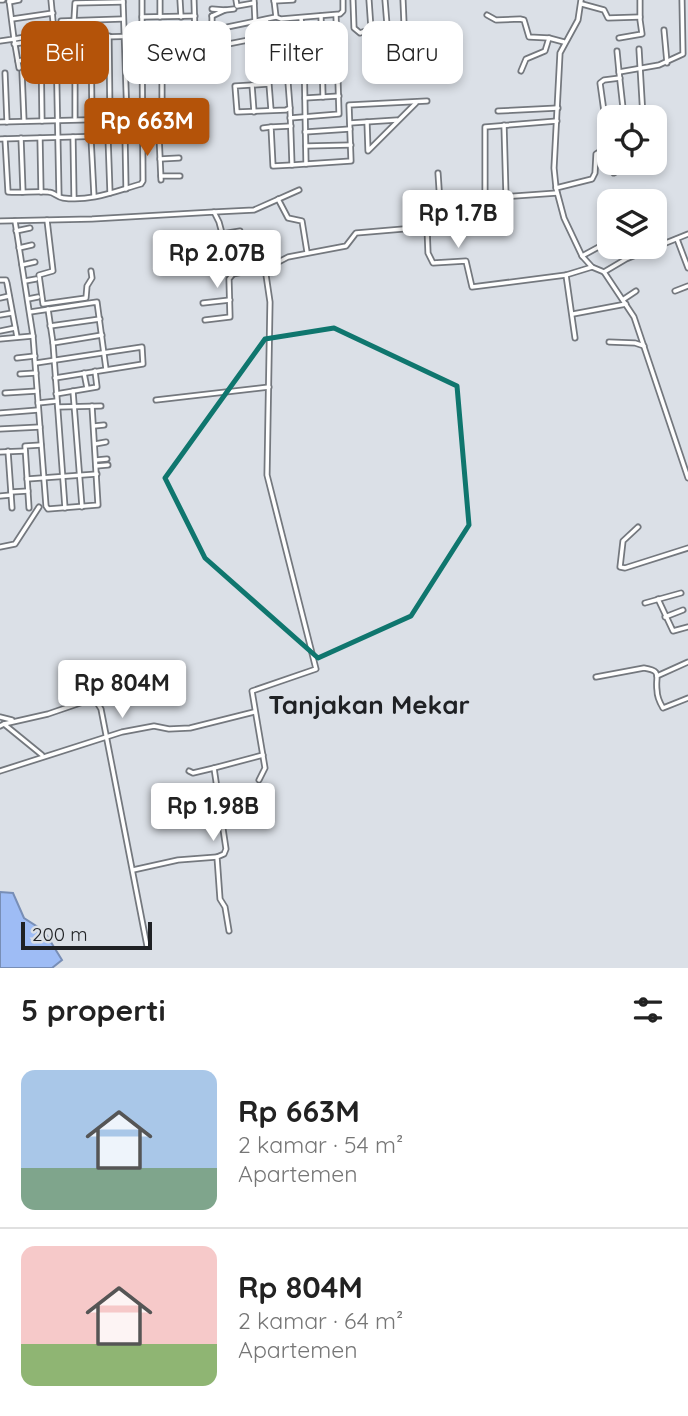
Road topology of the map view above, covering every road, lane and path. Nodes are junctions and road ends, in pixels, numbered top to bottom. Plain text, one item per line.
1 (19, 0) edge
2 (51, 0) edge
3 (142, 0) edge
4 (160, 0) edge
5 (180, 0) edge
6 (194, 0) edge
7 (212, 0) edge
8 (236, 0) edge
9 (293, 0) edge
10 (343, 0) edge
11 (353, 0) edge
12 (369, 0) edge
13 (385, 0) edge
14 (403, 0) edge
15 (640, 0) edge
16 (682, 0) edge
17 (9, 1) edge
18 (123, 1) edge
19 (274, 1) edge
20 (254, 2) edge
21 (581, 2) edge
22 (212, 9) junction
23 (234, 9) dead end
24 (225, 10) junction
25 (53, 13) junction
26 (336, 15) junction
27 (487, 15) dead end
28 (195, 16) junction
29 (212, 16) junction
30 (321, 16) junction
31 (142, 17) junction
32 (160, 17) junction
33 (181, 17) junction
34 (276, 17) junction
35 (640, 17) junction
36 (301, 18) junction
37 (12, 19) junction
38 (123, 19) joint
39 (266, 19) joint
40 (685, 19) edge
41 (74, 20) junction
42 (61, 21) dead end
43 (142, 21) edge
44 (195, 21) edge
45 (212, 21) edge
46 (255, 21) joint
47 (301, 21) edge
48 (387, 21) edge
49 (404, 21) edge
50 (245, 23) edge
51 (664, 30) dead end
52 (109, 36) joint
53 (123, 37) edge
54 (549, 38) junction
55 (619, 38) dead end
56 (0, 41) edge
57 (245, 41) edge
58 (14, 42) junction
59 (565, 42) junction
60 (639, 49) dead end
61 (617, 51) dead end
62 (21, 60) edge
63 (18, 61) junction
64 (667, 63) junction
65 (641, 69) junction
66 (522, 71) dead end
67 (619, 72) junction
68 (5, 73) dead end
69 (620, 78) junction
70 (42, 84) edge
71 (57, 84) edge
72 (75, 84) edge
73 (92, 84) edge
74 (125, 84) edge
75 (144, 84) edge
76 (162, 84) edge
77 (288, 84) edge
78 (305, 84) edge
79 (252, 85) junction
80 (339, 96) junction
81 (323, 97) junction
82 (305, 99) junction
83 (427, 101) dead end
84 (417, 102) junction
85 (603, 105) edge
86 (623, 105) edge
87 (642, 105) edge
88 (290, 108) junction
89 (558, 108) junction
90 (271, 110) junction
91 (254, 111) junction
92 (498, 111) dead end
93 (339, 114) junction
94 (349, 114) junction
95 (172, 117) dead end
96 (305, 117) junction
97 (75, 118) junction
98 (92, 118) junction
99 (110, 118) junction
100 (127, 118) junction
101 (143, 118) junction
102 (162, 118) junction
103 (290, 118) junction
104 (57, 120) junction
105 (399, 120) junction
106 (24, 121) junction
107 (42, 121) junction
108 (558, 121) junction
109 (0, 122) edge
110 (7, 122) junction
111 (367, 122) junction
112 (504, 125) junction
113 (290, 126) junction
114 (350, 126) junction
115 (271, 127) junction
116 (263, 128) dead end
117 (305, 132) junction
118 (142, 135) junction
119 (125, 136) junction
120 (58, 137) junction
121 (73, 137) junction
122 (108, 137) junction
123 (176, 137) dead end
124 (22, 138) junction
125 (40, 138) junction
126 (91, 138) junction
127 (159, 138) junction
128 (2, 139) edge
129 (351, 145) junction
130 (306, 146) junction
131 (597, 153) edge
132 (179, 158) dead end
133 (160, 159) junction
134 (306, 164) junction
135 (292, 165) junction
136 (438, 173) dead end
137 (180, 176) dead end
138 (126, 189) junction
139 (299, 190) dead end
140 (557, 190) junction
141 (23, 192) junction
142 (41, 192) junction
143 (110, 193) junction
144 (506, 196) junction
145 (59, 197) junction
146 (94, 197) junction
147 (74, 198) junction
148 (470, 198) dead end
149 (278, 200) junction
150 (440, 204) junction
151 (214, 212) junction
152 (47, 220) junction
153 (0, 221) edge
154 (15, 221) junction
155 (427, 227) junction
156 (30, 228) dead end
157 (16, 231) junction
158 (240, 231) dead end
159 (222, 234) junction
160 (688, 234) edge
161 (677, 239) junction
162 (32, 245) dead end
163 (249, 245) dead end
164 (226, 247) junction
165 (19, 248) junction
166 (597, 248) edge
167 (307, 252) junction
168 (582, 256) junction
169 (35, 262) dead end
170 (22, 265) junction
171 (592, 267) junction
172 (265, 268) junction
173 (688, 268) edge
174 (91, 271) dead end
175 (604, 272) junction
176 (233, 274) junction
177 (566, 275) junction
178 (36, 279) dead end
179 (0, 280) edge
180 (25, 281) junction
181 (688, 286) edge
182 (636, 291) dead end
183 (675, 291) dead end
184 (9, 296) junction
185 (37, 297) dead end
186 (0, 298) edge
187 (28, 299) junction
188 (229, 300) junction
189 (626, 301) junction
190 (203, 303) dead end
191 (48, 309) junction
192 (30, 312) junction
193 (12, 313) junction
194 (573, 314) junction
195 (0, 315) edge
196 (100, 319) junction
197 (205, 320) dead end
198 (50, 326) junction
199 (15, 328) junction
200 (0, 331) edge
201 (102, 335) junction
202 (33, 336) junction
203 (17, 337) junction
204 (575, 338) dead end
205 (0, 339) edge
206 (609, 342) dead end
207 (53, 343) junction
208 (644, 346) junction
209 (104, 353) junction
210 (35, 356) junction
211 (18, 358) dead end
212 (54, 360) junction
213 (36, 363) junction
214 (106, 369) junction
215 (95, 371) junction
216 (36, 373) junction
217 (85, 373) junction
218 (20, 374) dead end
219 (55, 378) junction
220 (269, 387) junction
221 (87, 389) junction
222 (37, 391) junction
223 (73, 391) junction
224 (5, 393) dead end
225 (56, 394) junction
226 (156, 400) dead end
227 (57, 401) junction
228 (38, 403) junction
229 (92, 406) junction
230 (102, 406) dead end
231 (57, 407) junction
232 (75, 407) junction
233 (38, 410) junction
234 (0, 413) edge
235 (104, 425) dead end
236 (94, 426) junction
237 (40, 427) junction
238 (0, 429) edge
239 (106, 442) dead end
240 (95, 444) junction
241 (41, 445) junction
242 (25, 451) junction
243 (0, 452) edge
244 (8, 452) junction
245 (107, 459) dead end
246 (96, 460) junction
247 (108, 464) dead end
248 (96, 466) junction
249 (97, 474) junction
250 (80, 475) junction
251 (62, 476) junction
252 (44, 478) junction
253 (688, 478) edge
254 (27, 479) junction
255 (28, 491) junction
256 (11, 494) junction
257 (0, 496) edge
258 (82, 506) junction
259 (39, 507) dead end
260 (12, 508) dead end
261 (29, 508) dead end
262 (65, 508) junction
263 (638, 527) dead end
264 (0, 547) edge
265 (688, 548) edge
266 (681, 593) dead end
267 (658, 599) junction
268 (645, 603) dead end
269 (683, 610) dead end
270 (665, 617) junction
271 (688, 627) edge
272 (688, 662) edge
273 (657, 676) junction
274 (596, 677) dead end
275 (688, 698) edge
276 (254, 712) junction
277 (0, 717) edge
278 (14, 720) junction
279 (2, 725) edge
280 (106, 738) junction
281 (44, 755) junction
282 (263, 755) junction
283 (214, 768) junction
284 (0, 771) edge
285 (189, 771) dead end
286 (259, 780) dead end
287 (217, 857) junction
288 (132, 870) junction
289 (229, 931) dead end
290 (146, 946) dead end

1 - 17 street
2 - 25 street
3 - 31 street
4 - 32 street
5 - 33 street
6 - 28 street
7 - 22 street
8 - 20 street
9 - 19 street
10 - 26 street
11 - 12 street
13 - 48 street
14 - 49 street
15 - 35 street
16 - 40 street
17 - 37 street
18 - 38 street
18 - 41 street
19 - 34 street
20 - 46 street
21 - 35 street
21 - 59 street
22 - 24 street
22 - 29 street
23 - 24 street
24 - 29 street
25 - 37 street
25 - 58 street
26 - 30 street
26 - 80 street
27 - 54 street
28 - 33 street
28 - 44 street
29 - 45 street
30 - 36 street
30 - 81 street
31 - 32 street
31 - 43 street
32 - 33 street
34 - 36 street
34 - 39 street
35 - 55 street
36 - 47 street
37 - 58 street
38 - 41 street
39 - 46 street
40 - 64 street
41 - 42 street
50 - 57 street
51 - 64 street
52 - 53 street
52 - 99 street
54 - 59 street
54 - 66 street
56 - 58 street
58 - 63 street
59 - 89 street
60 - 65 street
61 - 67 street
62 - 63 street
63 - 106 street
64 - 65 street
65 - 67 street
65 - 87 street
67 - 69 street
68 - 110 street
69 - 85 street
69 - 86 street
70 - 107 street
71 - 104 street
72 - 97 street
73 - 98 street
74 - 100 street
75 - 101 street
76 - 102 street
77 - 88 street
78 - 82 street
79 - 90 street
79 - 91 street
79 - 91 street
80 - 81 street
80 - 93 street
81 - 82 street
82 - 96 street
83 - 84 street
84 - 94 street
84 - 105 street
88 - 90 street
88 - 103 street
89 - 92 street
89 - 108 street
90 - 91 street
93 - 94 street
93 - 96 street
94 - 114 street
95 - 102 street
96 - 103 street
96 - 117 street
97 - 98 street
97 - 104 street
98 - 99 street
99 - 100 street
100 - 101 street
101 - 102 street
101 - 118 street
103 - 113 street
104 - 107 street
104 - 120 street
105 - 111 street
105 - 111 street
106 - 107 street
106 - 110 street
108 - 112 street
108 - 140 street
109 - 110 street
111 - 114 street
112 - 144 street
112 - 144 street
113 - 115 street
113 - 135 street
114 - 117 street
114 - 129 street
115 - 116 street
115 - 135 street
117 - 130 street
118 - 119 street
118 - 127 street
118 - 138 street
119 - 122 street
119 - 138 street
120 - 121 street
120 - 125 street
120 - 145 street
121 - 126 street
121 - 147 street
122 - 126 street
122 - 143 street
123 - 127 street
124 - 125 street
124 - 128 street
124 - 141 street
125 - 142 street
126 - 146 street
127 - 133 street
128 - 141 street
129 - 130 street
129 - 134 street
130 - 134 street
131 - 140 street
132 - 133 street
133 - 137 street
134 - 135 street
136 - 150 street
138 - 143 street
139 - 149 street
140 - 144 street
140 - 168 street
141 - 142 street
142 - 145 street
143 - 146 street
145 - 147 street
146 - 147 street
148 - 150 street
149 - 151 street
149 - 167 street
150 - 155 street
151 - 152 street
151 - 159 street
152 - 154 street
152 - 174 street
153 - 154 street
154 - 157 street
155 - 167 street
155 - 177 street
156 - 157 street
157 - 165 street
158 - 159 street
159 - 164 street
160 - 161 street
161 - 173 street
161 - 175 street
162 - 165 street
163 - 164 street
164 - 176 street
165 - 170 street
166 - 168 street
167 - 172 street
168 - 171 street
169 - 170 street
170 - 180 street
171 - 175 street
171 - 177 street
172 - 176 street
172 - 220 street
175 - 189 street
176 - 188 street
177 - 194 street
178 - 180 street
179 - 184 street
180 - 187 street
181 - 183 street
182 - 189 street
184 - 186 street
184 - 193 street
185 - 187 street
187 - 192 street
188 - 190 street
188 - 197 street
189 - 194 street
189 - 208 street
191 - 192 street
191 - 196 street
191 - 198 street
192 - 202 street
193 - 195 street
193 - 199 street
194 - 204 street
196 - 198 street
196 - 201 street
198 - 207 street
199 - 200 street
199 - 203 street
201 - 207 street
201 - 209 street
202 - 203 street
202 - 210 street
203 - 205 street
206 - 208 street
207 - 212 street
208 - 253 street
209 - 212 street
209 - 214 street
209 - 214 street
210 - 211 street
210 - 213 street
212 - 213 street
212 - 219 street
213 - 216 street
214 - 215 street
215 - 217 street
215 - 221 street
216 - 218 street
216 - 222 street
217 - 219 street
217 - 221 street
219 - 225 street
220 - 226 street
220 - 276 street
221 - 223 street
222 - 224 street
222 - 228 street
223 - 225 street
223 - 232 street
225 - 227 street
227 - 228 street
227 - 231 street
228 - 233 street
229 - 230 street
229 - 232 street
229 - 236 street
231 - 232 street
231 - 251 street
232 - 250 street
233 - 234 street
233 - 237 street
235 - 236 street
236 - 240 street
237 - 238 street
237 - 241 street
239 - 240 street
240 - 246 street
241 - 242 street
241 - 252 street
242 - 244 street
242 - 254 street
243 - 244 street
244 - 256 street
245 - 246 street
246 - 248 street
247 - 248 street
248 - 249 street
249 - 250 street
249 - 258 street
250 - 251 street
250 - 258 street
251 - 252 street
251 - 262 street
252 - 254 street
252 - 262 street
254 - 255 street
255 - 256 street
255 - 261 street
256 - 257 street
256 - 260 street
258 - 262 street
259 - 264 street
263 - 265 street
266 - 267 street
267 - 268 street
267 - 270 street
269 - 270 street
270 - 271 street
272 - 273 street
273 - 274 street
273 - 275 street
276 - 280 street
276 - 282 street
277 - 278 street
278 - 279 street
278 - 280 street
279 - 281 street
280 - 281 street
280 - 288 street
281 - 284 street
282 - 283 street
282 - 286 street
283 - 285 street
283 - 287 street
287 - 288 street
287 - 289 street
288 - 290 street

